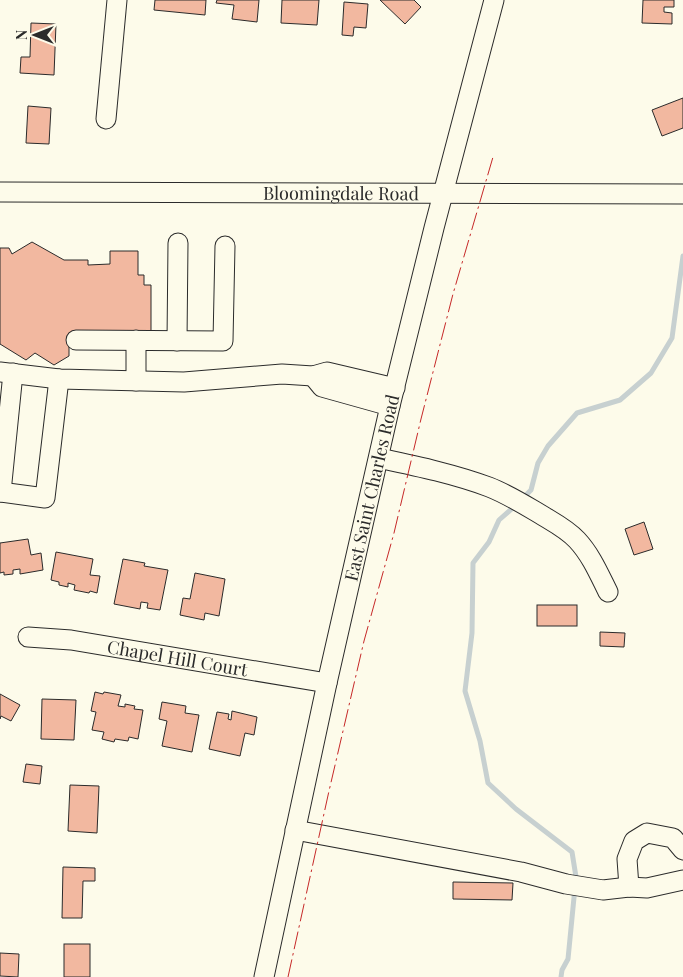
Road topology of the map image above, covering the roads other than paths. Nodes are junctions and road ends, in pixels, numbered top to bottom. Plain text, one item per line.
1 (117, 0) edge
2 (494, 0) edge
3 (106, 119) dead end
4 (0, 192) edge
5 (444, 193) junction
6 (683, 194) edge
7 (178, 244) dead end
8 (225, 246) dead end
9 (76, 340) dead end
10 (136, 340) junction
11 (177, 341) junction
12 (6, 373) edge
13 (313, 376) junction
14 (59, 379) junction
15 (136, 381) junction
16 (395, 388) junction
17 (390, 406) junction
18 (379, 458) junction
19 (1, 492) edge
20 (608, 592) dead end
21 (28, 637) dead end
22 (327, 683) junction
23 (295, 830) junction
24 (683, 850) edge
25 (683, 880) edge
26 (629, 887) junction
27 (264, 977) edge

1 - 3 street
2 - 5 street, East Saint Charles Road
4 - 5 street, Bloomingdale Road
5 - 6 street, Bloomingdale Road
5 - 16 street, East Saint Charles Road
7 - 11 street
8 - 11 street
9 - 10 street
10 - 11 street
10 - 15 street
12 - 14 street
12 - 19 street
13 - 15 street
13 - 16 street
13 - 17 street
14 - 15 street
14 - 19 street
16 - 17 street, East Saint Charles Road
17 - 18 street, East Saint Charles Road
18 - 20 street
18 - 22 street, East Saint Charles Road
21 - 22 street, Chapel Hill Court
22 - 23 street, East Saint Charles Road
23 - 26 street
23 - 27 street, East Saint Charles Road
24 - 26 street
25 - 26 street

